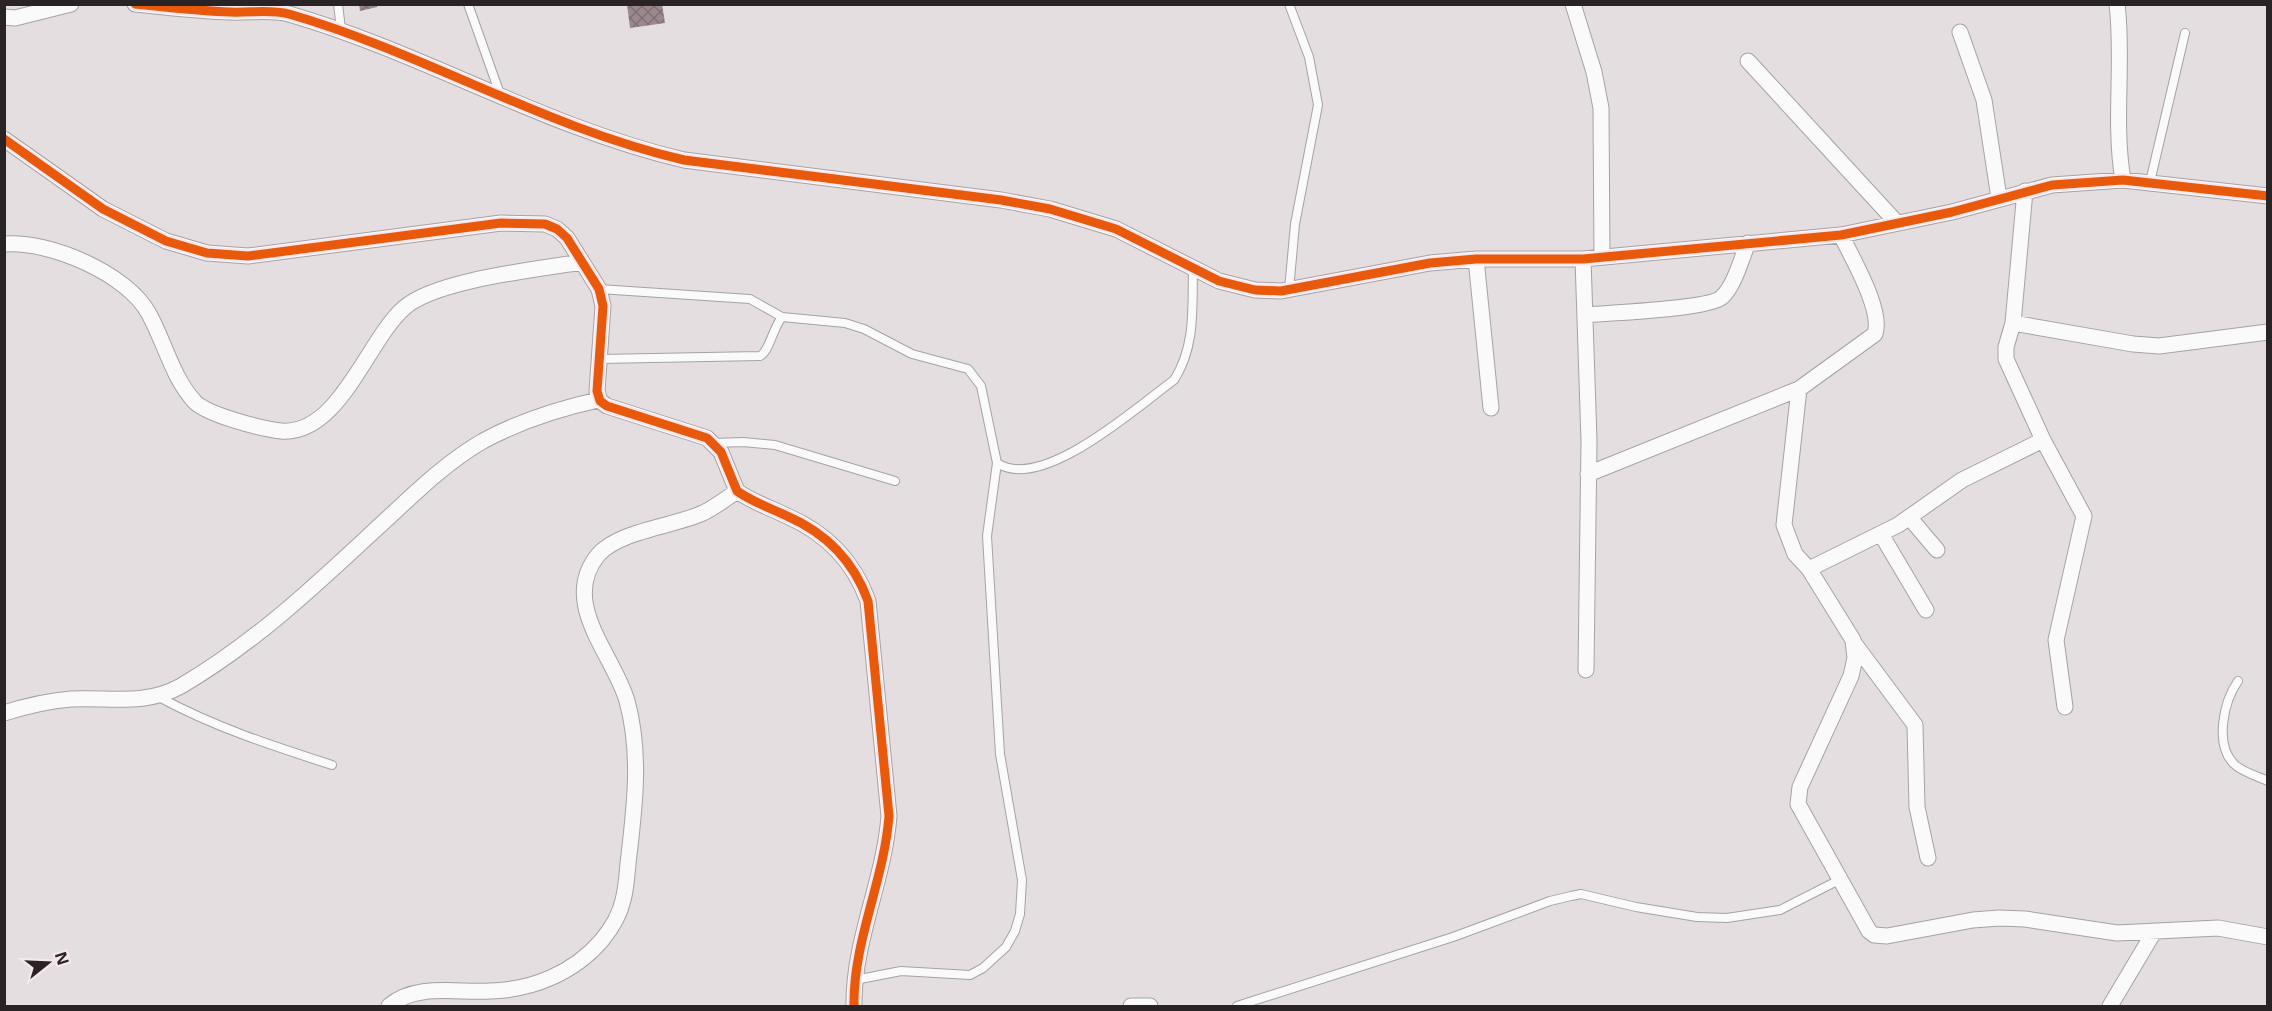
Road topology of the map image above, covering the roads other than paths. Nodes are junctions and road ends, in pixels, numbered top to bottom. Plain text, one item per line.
1 (71, 4) edge
2 (135, 4) edge
3 (338, 4) edge
4 (468, 4) edge
5 (1289, 4) edge
6 (1573, 4) edge
7 (2117, 4) edge
8 (282, 9) edge
9 (4, 17) edge
10 (341, 29) junction
11 (1960, 32) dead end
12 (2185, 33) dead end
13 (1748, 61) dead end
14 (500, 96) junction
15 (4, 139) edge
16 (2123, 180) junction
17 (2150, 182) junction
18 (2025, 190) junction
19 (2268, 196) edge
20 (2000, 198) junction
21 (1897, 223) junction
22 (1841, 235) junction
23 (1748, 243) junction
24 (4, 244) edge
25 (1602, 257) junction
26 (1476, 259) junction
27 (1583, 259) junction
28 (582, 262) junction
29 (1193, 268) junction
30 (599, 289) junction
31 (1289, 290) junction
32 (1585, 315) junction
33 (782, 317) junction
34 (2013, 323) junction
35 (2268, 332) edge
36 (599, 359) junction
37 (1799, 389) junction
38 (597, 391) junction
39 (1491, 408) dead end
40 (2043, 440) junction
41 (714, 443) junction
42 (997, 463) junction
43 (1588, 474) junction
44 (895, 481) dead end
45 (737, 491) junction
46 (1909, 518) junction
47 (1881, 534) junction
48 (1937, 550) dead end
49 (1809, 569) junction
50 (1926, 610) dead end
51 (1853, 640) junction
52 (1586, 670) dead end
53 (2238, 681) dead end
54 (159, 697) junction
55 (2065, 707) dead end
56 (4, 713) edge
57 (332, 765) dead end
58 (2268, 781) edge
59 (1928, 858) dead end
60 (1839, 880) junction
61 (2154, 932) junction
62 (2268, 937) edge
63 (854, 980) junction
64 (389, 1006) edge
65 (854, 1006) edge
66 (1131, 1006) edge
67 (1150, 1006) edge
68 (1237, 1006) edge
69 (2110, 1006) edge

1 - 9 street
2 - 8 street
3 - 10 lane
4 - 14 lane
5 - 31 lane
6 - 25 street
7 - 16 street
8 - 10 street
10 - 14 street
11 - 20 street
12 - 17 lane
13 - 21 street
14 - 29 street
15 - 28 street
16 - 17 street
16 - 18 street
17 - 19 street
18 - 20 street
18 - 34 street
20 - 21 street
21 - 22 street
22 - 23 street
22 - 37 street
23 - 25 street
23 - 32 street
24 - 28 street
25 - 27 street
26 - 27 street
26 - 31 street
26 - 39 street
27 - 32 street
28 - 30 street
29 - 31 street
29 - 42 lane
30 - 33 lane
30 - 36 street
32 - 43 street
33 - 36 lane
33 - 42 lane
34 - 35 street
34 - 40 street
36 - 38 street
37 - 43 street
37 - 49 street
38 - 41 street
38 - 54 street
40 - 46 street
40 - 55 street
41 - 44 lane
41 - 45 street
42 - 63 lane
43 - 52 street
45 - 63 street
45 - 64 street
46 - 47 street
46 - 48 street
47 - 49 street
47 - 50 street
49 - 51 street
51 - 59 street
51 - 60 street
53 - 58 lane
54 - 56 street
54 - 57 lane
60 - 61 street
60 - 68 lane
61 - 62 street
61 - 69 street
63 - 65 street
66 - 67 street

